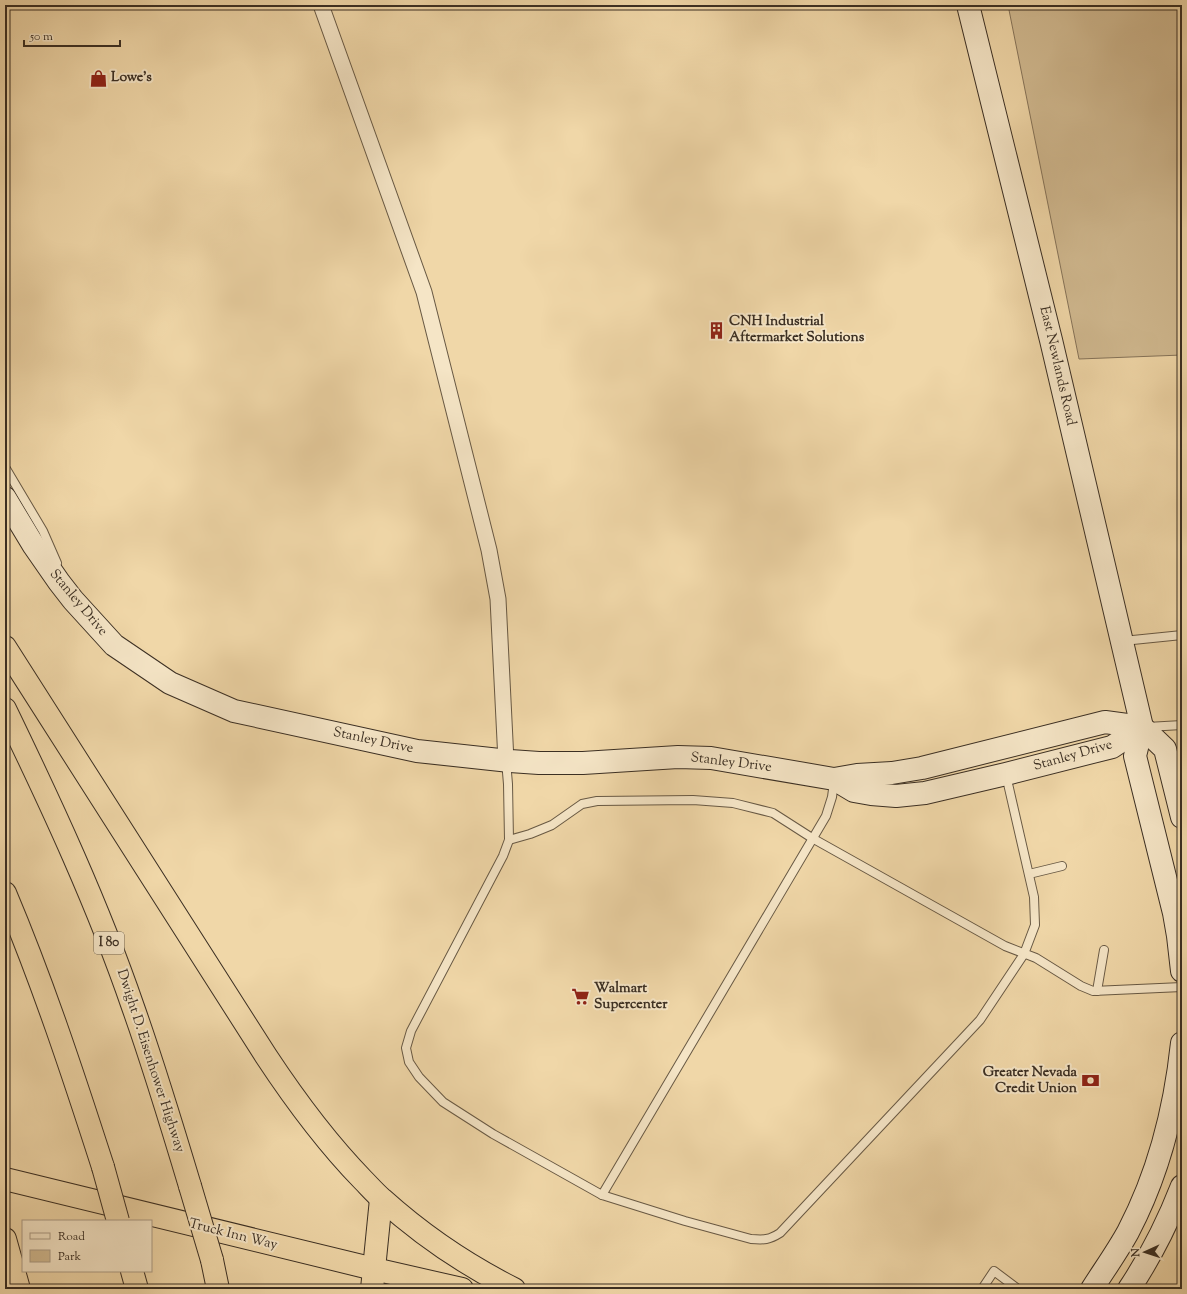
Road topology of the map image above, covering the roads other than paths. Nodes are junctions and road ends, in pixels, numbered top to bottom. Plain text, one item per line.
1 (321, 5) edge
2 (968, 5) edge
3 (5, 467) edge
4 (5, 498) edge
5 (73, 600) junction
6 (1182, 635) edge
7 (1122, 641) junction
8 (5, 647) edge
9 (5, 709) edge
10 (1182, 725) edge
11 (1142, 727) junction
12 (506, 761) junction
13 (1006, 774) junction
14 (834, 779) junction
15 (1182, 817) edge
16 (812, 838) junction
17 (509, 840) junction
18 (1062, 866) dead end
19 (1029, 874) junction
20 (5, 893) edge
21 (1104, 950) dead end
22 (1024, 954) junction
23 (1182, 972) edge
24 (1182, 987) edge
25 (1097, 991) junction
26 (1182, 1043) edge
27 (5, 1179) edge
28 (1182, 1186) edge
29 (602, 1195) junction
30 (381, 1199) junction
31 (118, 1220) edge
32 (5, 1239) edge
33 (132, 1272) edge
34 (373, 1279) edge
35 (18, 1289) edge
36 (137, 1289) edge
37 (218, 1289) edge
38 (428, 1289) edge
39 (462, 1289) edge
40 (514, 1289) edge
41 (982, 1289) edge
42 (1018, 1289) edge
43 (1092, 1289) edge
44 (1129, 1289) edge

1 - 12 street
2 - 7 street, East Newlands Road
3 - 5 lane
4 - 5 street, Stanley Drive
5 - 12 street, Stanley Drive
6 - 7 lane
7 - 11 street, East Newlands Road
8 - 30 highway
9 - 37 highway, Dwight D. Eisenhower Highway / I 80, bridge
10 - 11 lane
11 - 13 street, Stanley Drive
11 - 14 street, Stanley Drive
11 - 15 street
11 - 23 street, East Newlands Road
12 - 14 street, Stanley Drive
12 - 17 lane
13 - 14 street, Stanley Drive
13 - 19 lane
14 - 16 lane
16 - 17 lane
16 - 22 lane
16 - 29 lane
17 - 29 lane
18 - 19 lane
19 - 22 lane
20 - 31 highway, bridge
21 - 25 lane
22 - 25 lane
22 - 29 lane
24 - 25 lane
26 - 43 street
27 - 34 highway, Truck Inn Way
28 - 44 street
30 - 34 highway
30 - 40 highway
32 - 35 highway
33 - 36 highway
34 - 38 highway
34 - 39 highway, Truck Inn Way
41 - 42 lane

